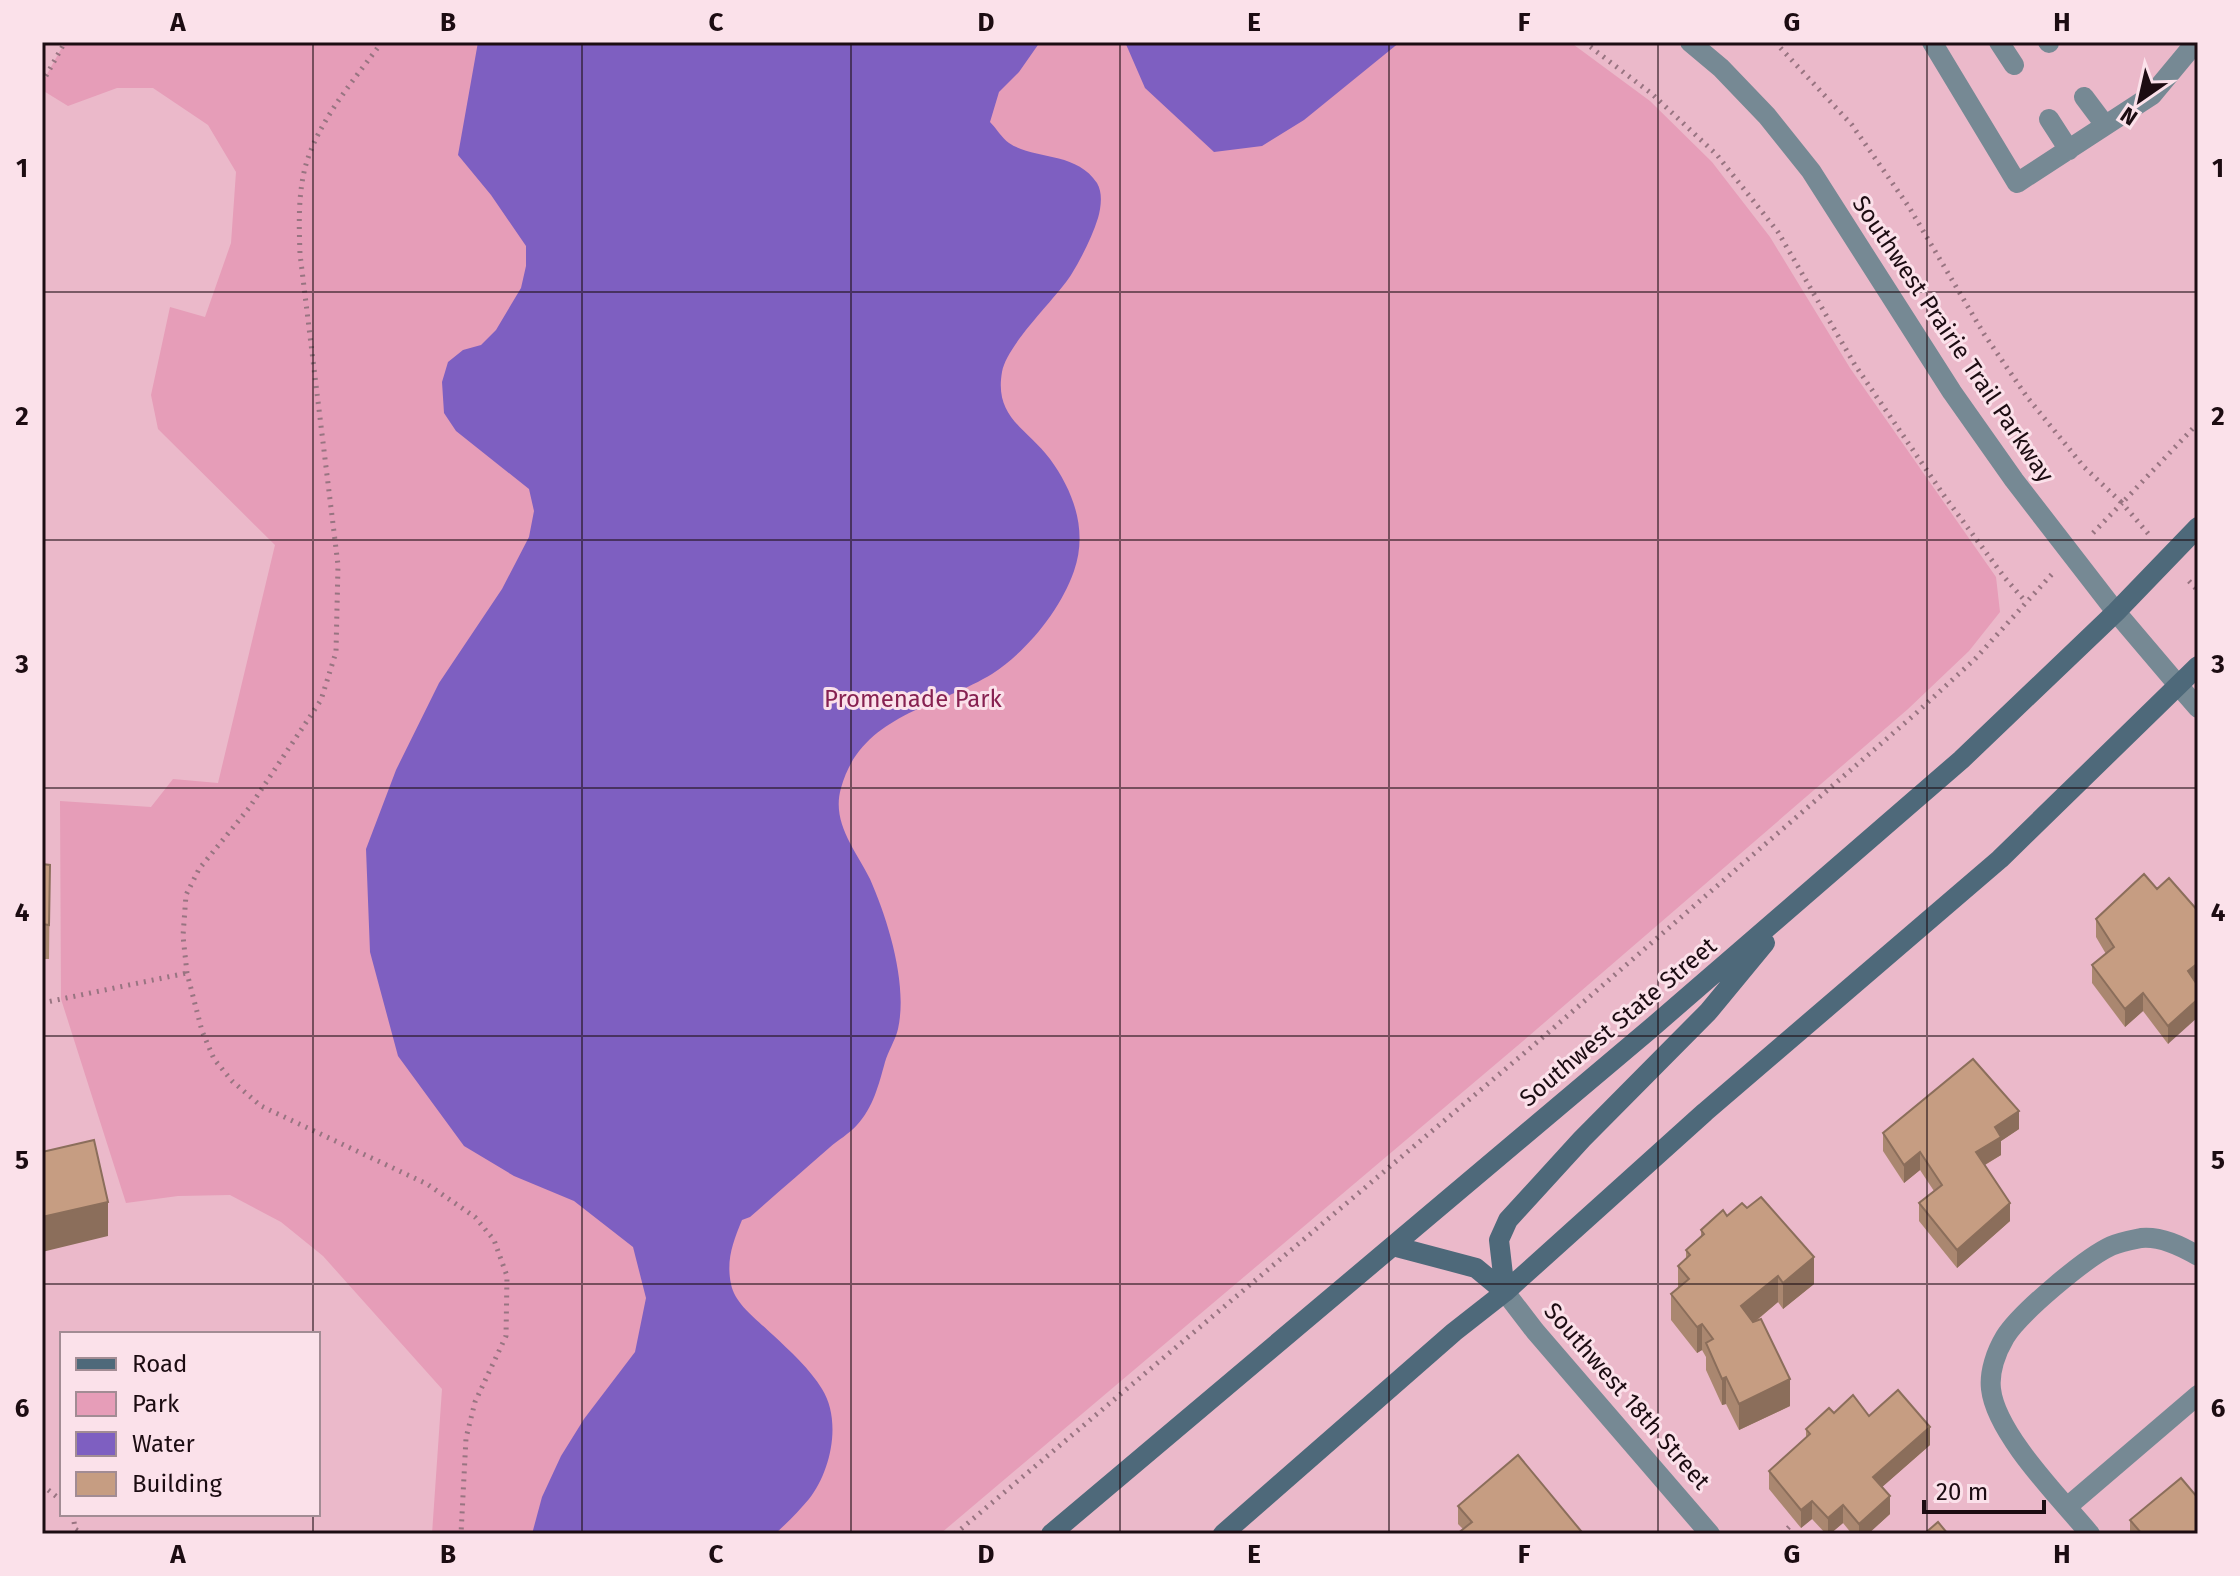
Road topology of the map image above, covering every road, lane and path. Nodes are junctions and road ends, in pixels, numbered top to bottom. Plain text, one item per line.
1 (65, 42) edge
2 (382, 42) edge
3 (1584, 42) edge
4 (1690, 42) edge
5 (1775, 42) edge
6 (1932, 42) edge
7 (1999, 42) edge
8 (2196, 42) edge
9 (2014, 65) dead end
10 (42, 83) edge
11 (2084, 97) dead end
12 (2049, 119) dead end
13 (2105, 125) junction
14 (2069, 150) junction
15 (2198, 423) edge
16 (2122, 503) junction
17 (2115, 510) dead end
18 (2132, 515) dead end
19 (2198, 527) edge
20 (2045, 582) dead end
21 (2026, 602) junction
22 (2116, 612) junction
23 (2198, 666) edge
24 (2178, 685) junction
25 (2198, 708) edge
26 (1803, 899) junction
27 (187, 973) junction
28 (42, 1003) edge
29 (1393, 1246) junction
30 (2198, 1256) edge
31 (1505, 1292) junction
32 (2198, 1395) edge
33 (42, 1485) edge
34 (60, 1499) edge
35 (2067, 1507) junction
36 (73, 1516) edge
37 (1791, 1525) dead end
38 (83, 1534) edge
39 (461, 1534) edge
40 (955, 1534) edge
41 (1051, 1534) edge
42 (1223, 1534) edge
43 (1710, 1534) edge
44 (1782, 1534) edge
45 (2090, 1534) edge

1 - 10 path
2 - 27 path
3 - 21 path
4 - 22 street, Southwest Prairie Trail Parkway
5 - 16 path
6 - 14 street
7 - 9 street
8 - 13 street
11 - 13 street
12 - 14 street
13 - 14 street
15 - 16 path
16 - 17 path
16 - 18 path
19 - 22 main road, Southwest State Street
20 - 21 path
21 - 40 path
22 - 24 street, Southwest Prairie Trail Parkway
22 - 26 main road, Southwest State Street
23 - 24 main road
24 - 25 street, Southwest Prairie Trail Parkway
24 - 31 main road
26 - 29 main road, Southwest State Street
26 - 31 main road
27 - 28 path
27 - 39 path
29 - 31 main road
29 - 41 main road, Southwest State Street
30 - 35 street
31 - 42 main road
31 - 43 street, Southwest 18th Street
32 - 35 street
33 - 34 path
35 - 45 street
36 - 38 path
37 - 44 path

